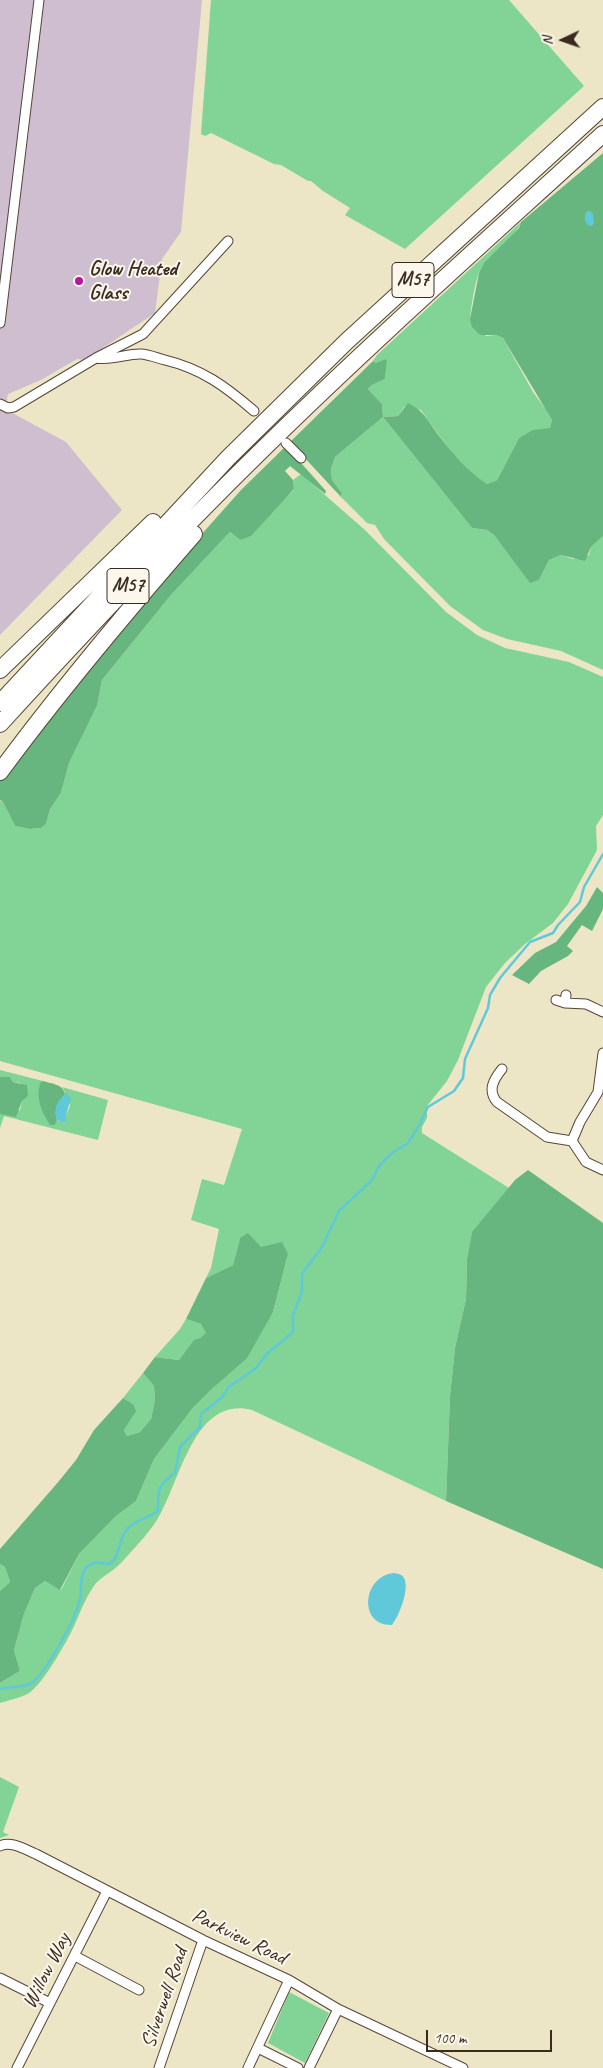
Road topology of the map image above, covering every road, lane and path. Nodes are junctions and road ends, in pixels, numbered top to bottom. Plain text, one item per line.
1 (39, 0) edge
2 (603, 107) edge
3 (603, 134) edge
4 (228, 241) dead end
5 (0, 323) edge
6 (136, 337) junction
7 (141, 354) junction
8 (96, 358) junction
9 (0, 404) edge
10 (254, 411) dead end
11 (286, 443) dead end
12 (260, 452) junction
13 (228, 458) junction
14 (301, 458) dead end
15 (0, 670) edge
16 (0, 703) edge
17 (0, 724) edge
18 (0, 772) edge
19 (556, 1000) dead end
20 (603, 1012) edge
21 (603, 1053) edge
22 (503, 1068) dead end
23 (602, 1072) edge
24 (572, 1141) junction
25 (603, 1170) edge
26 (0, 1846) edge
27 (107, 1890) junction
28 (203, 1940) junction
29 (75, 1956) junction
30 (0, 1978) edge
31 (289, 1980) junction
32 (139, 1990) dead end
33 (50, 2004) junction
34 (338, 2009) junction
35 (258, 2048) junction
36 (17, 2068) edge
37 (160, 2068) edge
38 (248, 2068) edge
39 (298, 2068) edge
40 (309, 2068) edge
41 (463, 2068) edge

1 - 5 street
2 - 13 highway, M57
3 - 12 highway, M57
4 - 6 street
6 - 7 street
6 - 8 street
7 - 8 street
7 - 10 street
8 - 9 street
11 - 14 street
12 - 17 highway, M57
12 - 18 highway
13 - 15 highway
13 - 16 highway, M57
19 - 20 street
21 - 23 street
22 - 24 street
23 - 24 street
24 - 25 street
26 - 27 street, Parkview Road
27 - 28 street, Parkview Road
27 - 29 street, Willow Way
28 - 31 street, Parkview Road
28 - 37 street, Silverwell Road
29 - 32 street
29 - 33 street, Willow Way
30 - 33 street
31 - 34 street, Parkview Road
31 - 35 street
33 - 36 street, Willow Way
34 - 40 street
34 - 41 street, Parkview Road
35 - 38 street
35 - 39 street

